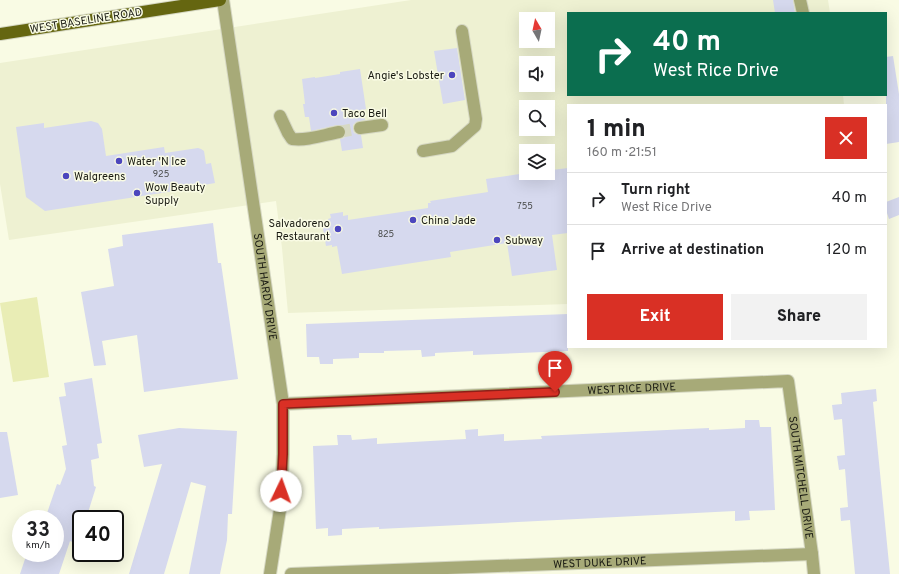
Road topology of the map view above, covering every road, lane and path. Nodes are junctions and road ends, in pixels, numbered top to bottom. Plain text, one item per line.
1 (220, 0) edge
2 (223, 0) edge
3 (800, 0) edge
4 (803, 12) edge
5 (462, 31) dead end
6 (0, 34) edge
7 (280, 116) dead end
8 (382, 125) dead end
9 (360, 128) tunnel mouth
10 (339, 132) tunnel mouth
11 (422, 152) dead end
12 (788, 382) joint
13 (283, 404) junction
14 (812, 554) junction
15 (526, 569) edge
16 (270, 574) edge
17 (291, 574) edge
18 (814, 574) edge

1 - 6 main road, WEST BASELINE ROAD
2 - 13 street, SOUTH HARDY DRIVE
3 - 4 street
5 - 11 street
7 - 10 street
8 - 9 street
12 - 13 street, WEST RICE DRIVE
12 - 14 street, SOUTH MITCHELL DRIVE
13 - 16 street, SOUTH HARDY DRIVE
14 - 15 street, WEST DUKE DRIVE
14 - 18 street, SOUTH MITCHELL DRIVE
15 - 17 street, WEST DUKE DRIVE

